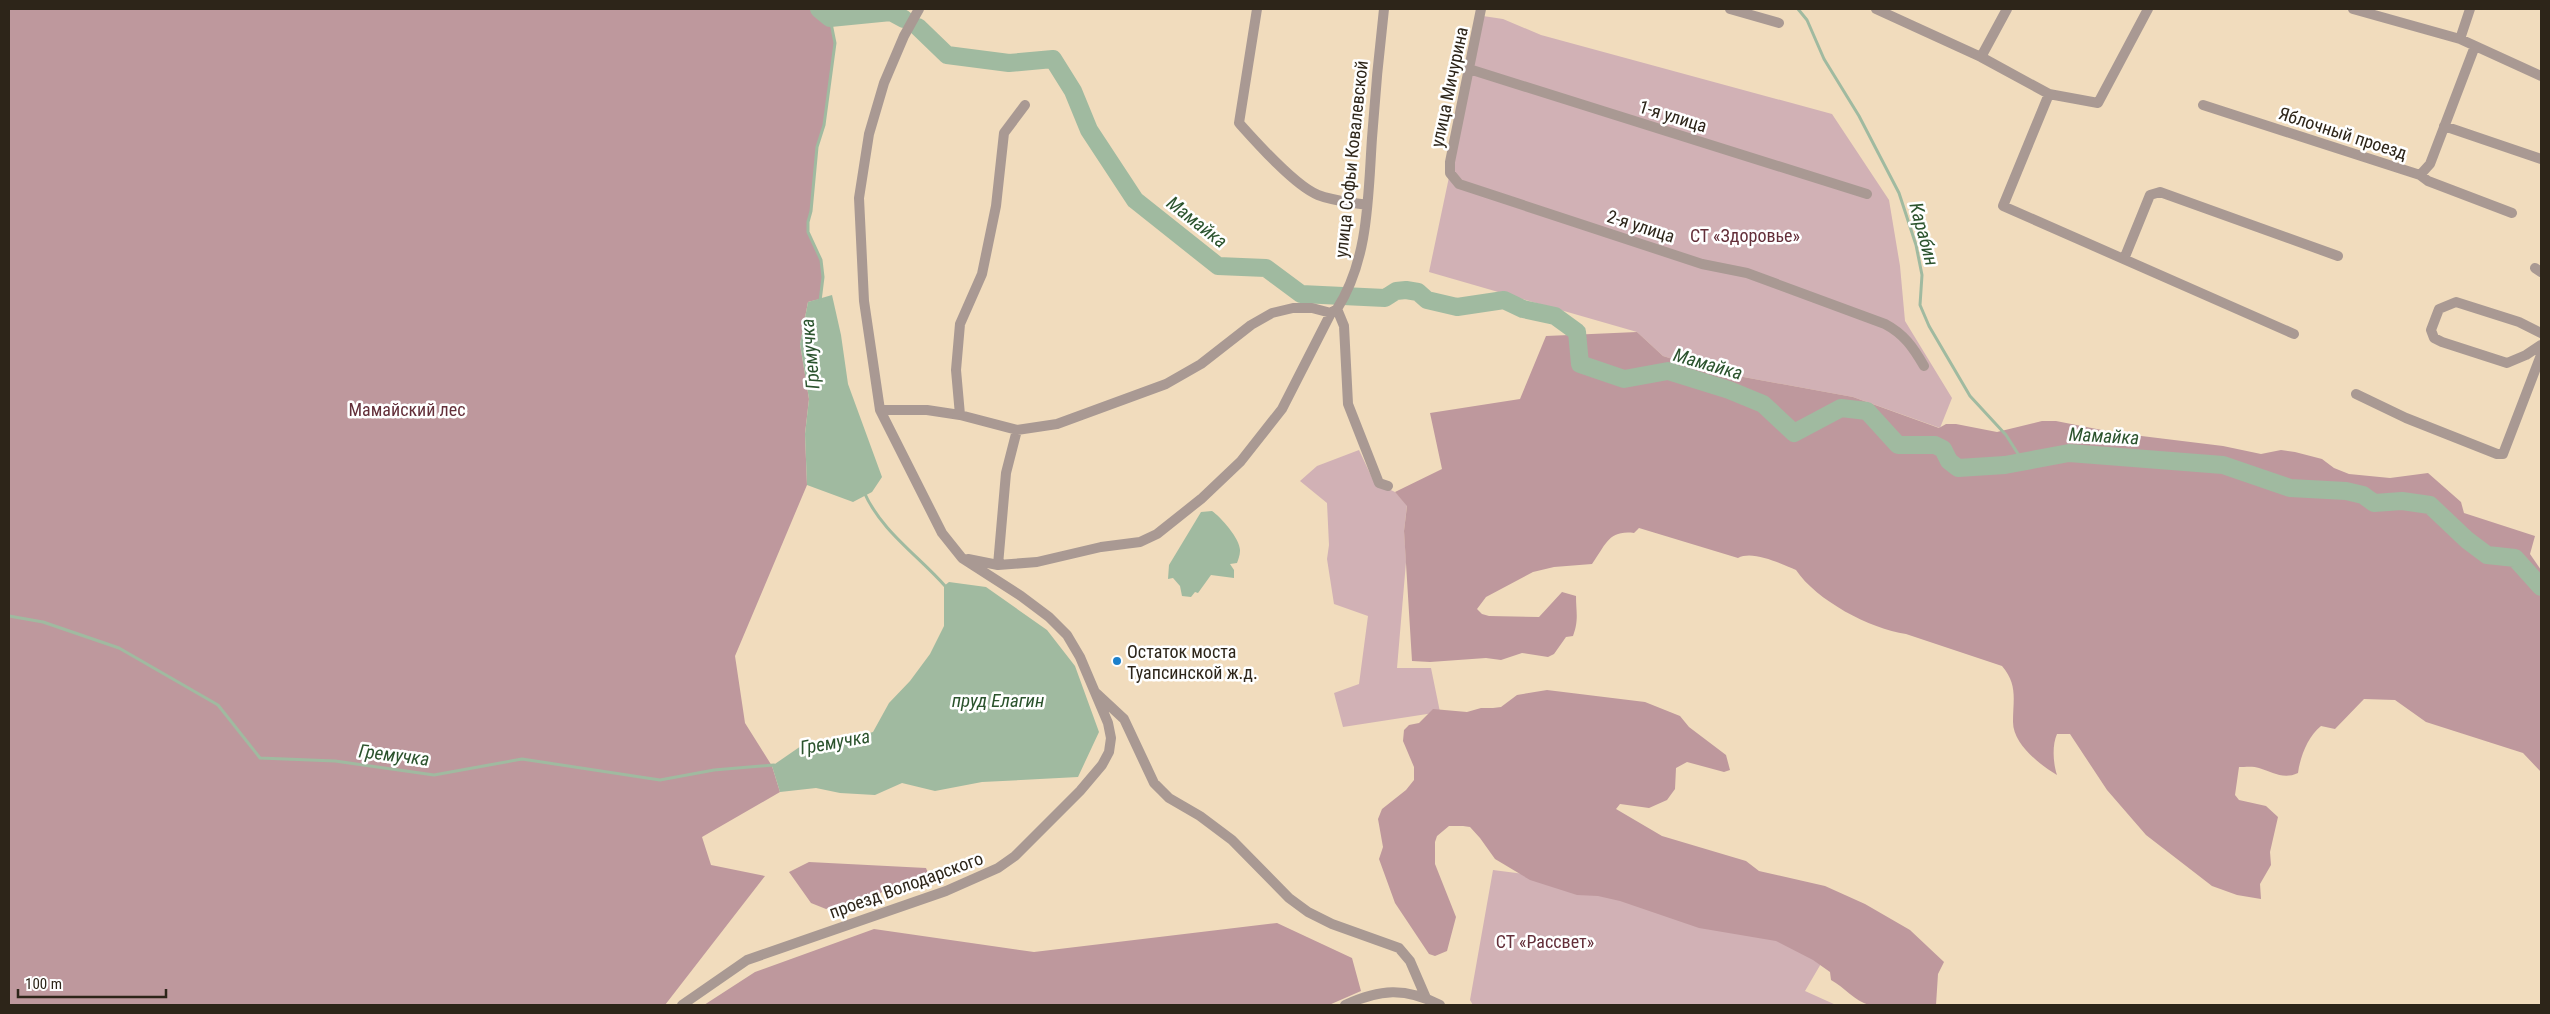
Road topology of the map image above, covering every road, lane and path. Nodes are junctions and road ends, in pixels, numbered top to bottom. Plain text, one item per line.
1 (918, 9) edge
2 (1257, 9) edge
3 (1384, 9) edge
4 (1481, 9) edge
5 (1730, 9) edge
6 (1876, 9) edge
7 (2007, 9) edge
8 (2148, 9) edge
9 (2353, 9) edge
10 (2470, 9) edge
11 (1779, 23) dead end
12 (2460, 39) junction
13 (2475, 46) junction
14 (1981, 57) junction
15 (1469, 69) junction
16 (2541, 76) edge
17 (2049, 94) junction
18 (2203, 105) dead end
19 (1025, 106) dead end
20 (2444, 126) junction
21 (2541, 160) edge
22 (1450, 173) joint
23 (2420, 175) junction
24 (1868, 194) dead end
25 (1367, 205) junction
26 (2512, 213) dead end
27 (2338, 256) dead end
28 (2124, 259) junction
29 (1336, 308) junction
30 (2541, 333) edge
31 (2294, 334) dead end
32 (2541, 345) edge
33 (2541, 355) edge
34 (1924, 366) dead end
35 (2356, 394) dead end
36 (880, 410) junction
37 (960, 415) junction
38 (1017, 430) junction
39 (1388, 486) dead end
40 (962, 558) junction
41 (998, 565) junction
42 (1095, 692) junction
43 (1426, 998) junction
44 (682, 1005) edge
45 (1345, 1005) edge
46 (1440, 1005) edge

1 - 36 street, проезд Володарского
2 - 25 street
3 - 25 street, улица Софьи Ковалевской
4 - 15 street, улица Мичурина
5 - 11 street
6 - 14 street
7 - 14 street
8 - 17 street
9 - 12 street
10 - 12 street
12 - 13 street
13 - 16 street
13 - 20 street, Яблочный проезд
14 - 17 street
15 - 22 street, улица Мичурина
15 - 24 street, 1-я улица
17 - 28 street
18 - 23 street, Яблочный проезд
19 - 37 street
20 - 21 street
20 - 23 street, Яблочный проезд
22 - 34 street, 2-я улица
23 - 26 street
25 - 29 street, улица Софьи Ковалевской
27 - 28 street
28 - 31 street
29 - 38 street
29 - 39 street
29 - 41 street, улица Софьи Ковалевской
30 - 32 street
33 - 35 street
36 - 37 street
36 - 40 street, проезд Володарского
37 - 38 street
38 - 41 street
40 - 41 street, улица Софьи Ковалевской
40 - 42 street, проезд Володарского
42 - 43 street
42 - 44 street, проезд Володарского
43 - 45 street
43 - 46 street

